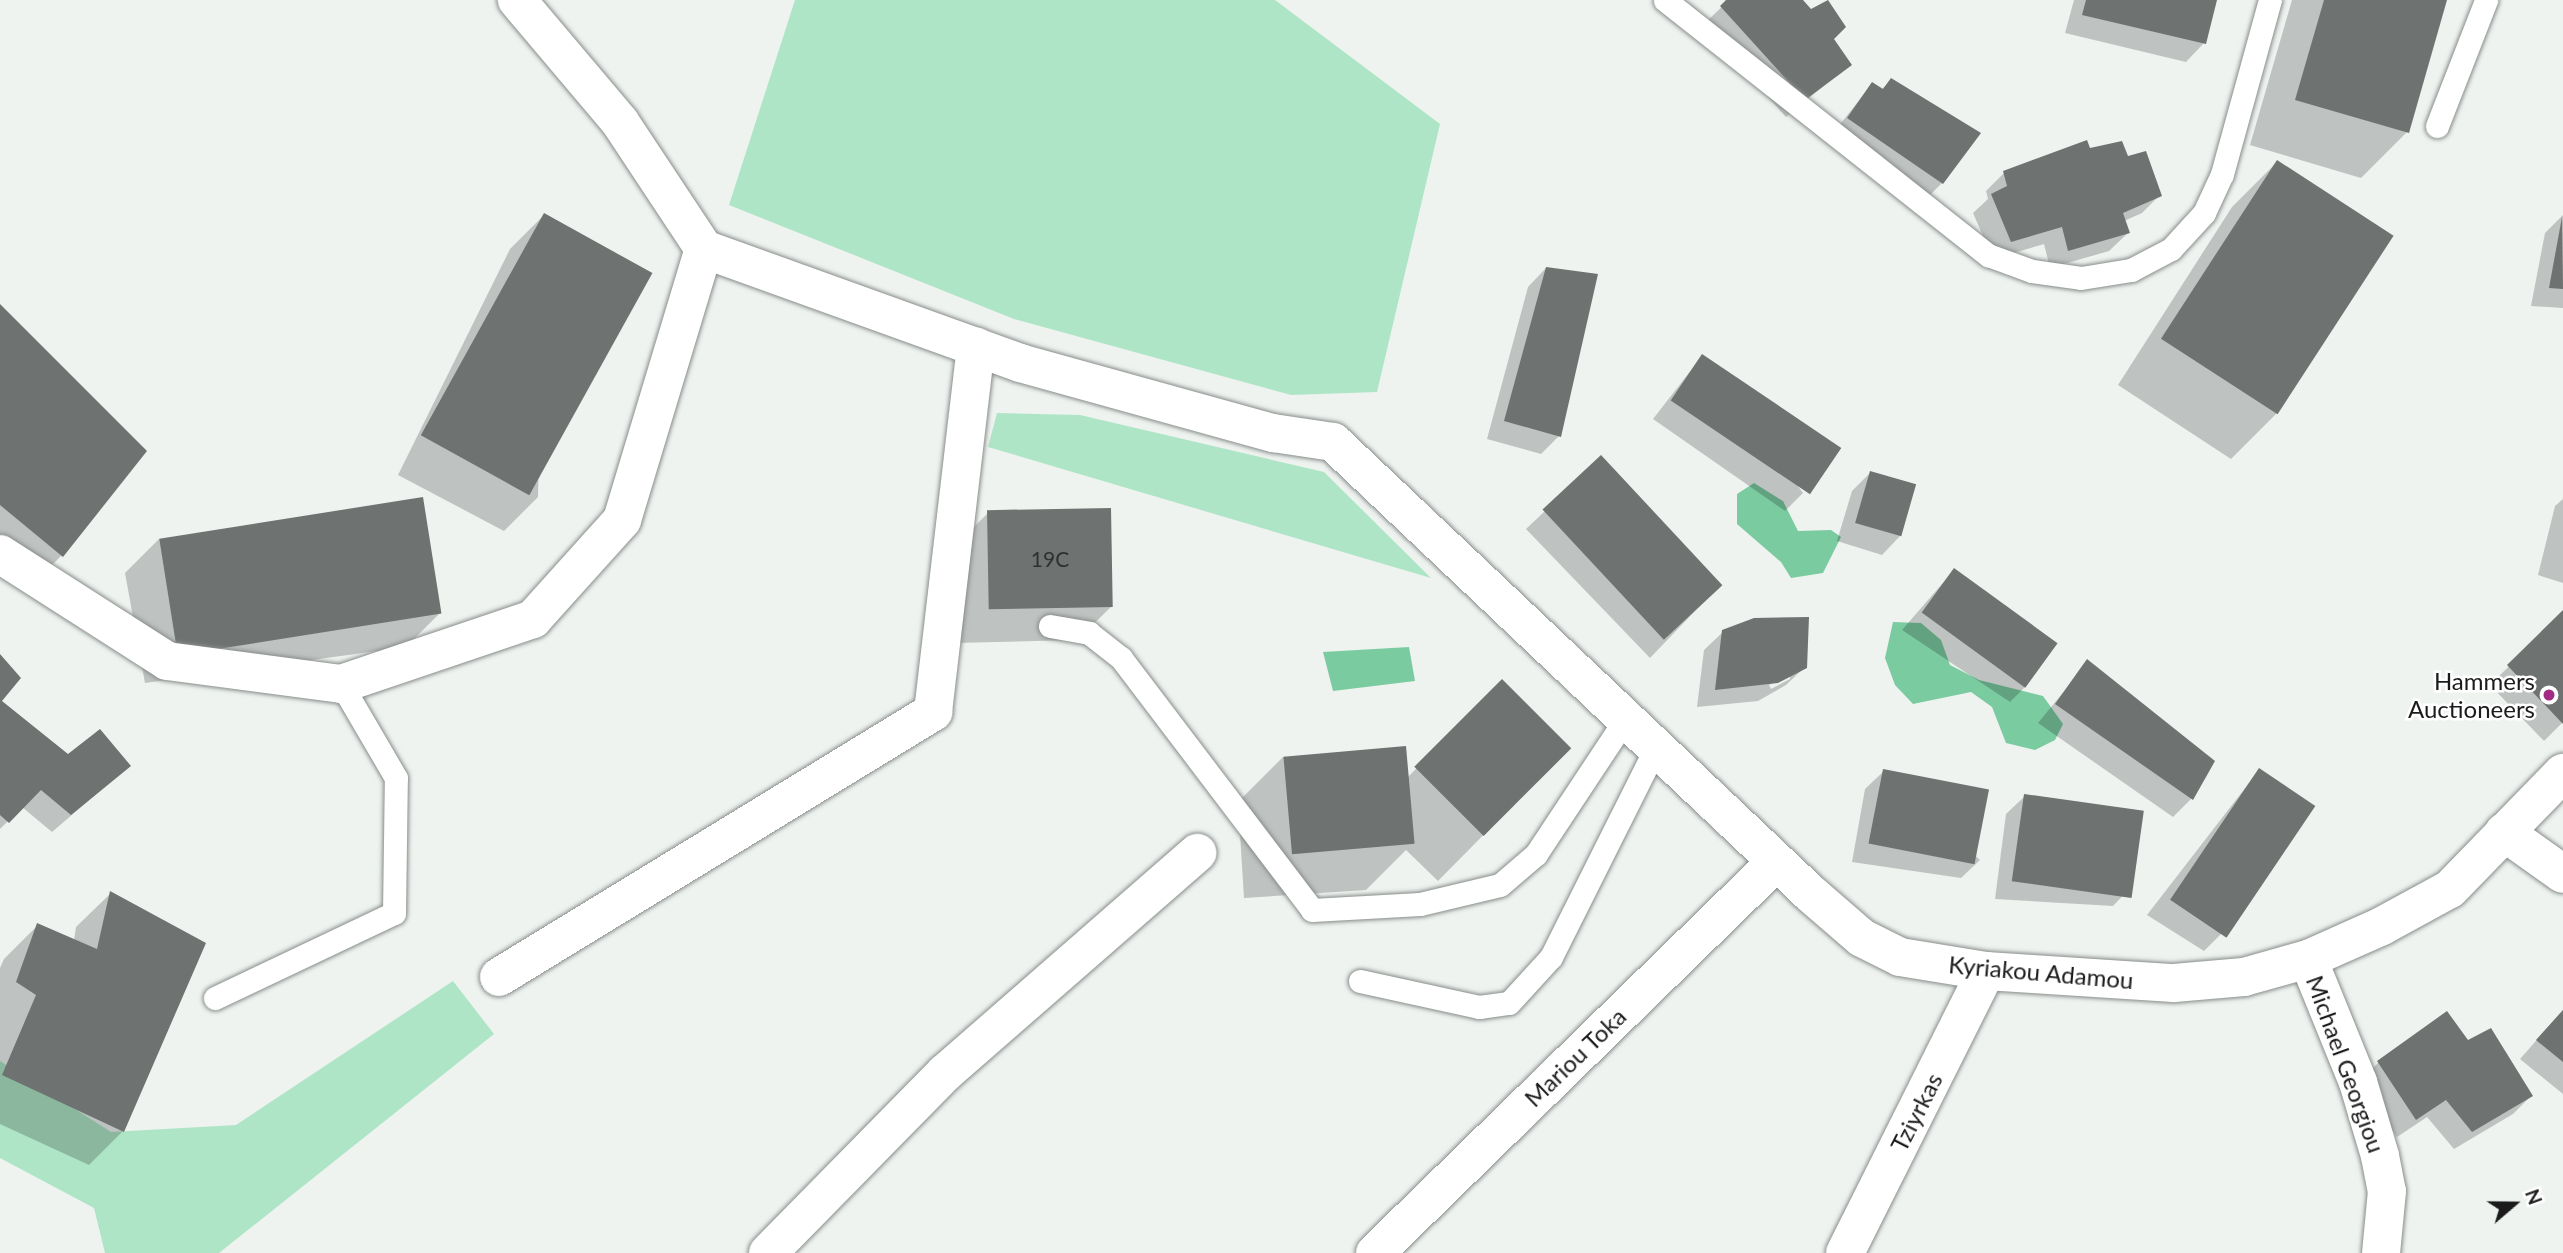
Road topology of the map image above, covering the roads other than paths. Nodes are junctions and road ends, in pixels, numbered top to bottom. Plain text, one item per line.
1 (517, 0) edge
2 (1665, 0) edge
3 (2270, 0) edge
4 (2486, 0) edge
5 (2437, 126) dead end
6 (704, 249) junction
7 (976, 347) junction
8 (0, 554) edge
9 (1050, 626) dead end
10 (341, 684) junction
11 (1626, 718) junction
12 (1656, 747) junction
13 (2563, 773) edge
14 (2504, 832) junction
15 (1197, 853) dead end
16 (1776, 862) junction
17 (2563, 874) edge
18 (2308, 959) junction
19 (1986, 971) junction
20 (499, 977) dead end
21 (1360, 981) dead end
22 (215, 998) dead end
23 (768, 1253) edge
24 (1375, 1253) edge
25 (1845, 1253) edge
26 (2381, 1253) edge

1 - 6 street
2 - 3 lane
4 - 5 lane
6 - 7 street, Kyriakou Adamou
6 - 10 street
7 - 11 street, Kyriakou Adamou
7 - 20 street
8 - 10 street
9 - 11 lane
10 - 22 lane
11 - 12 street, Kyriakou Adamou
12 - 16 street, Kyriakou Adamou
12 - 21 lane
13 - 14 street, Kyriakou Adamou
14 - 17 street
14 - 18 street, Kyriakou Adamou
15 - 23 street
16 - 19 street, Kyriakou Adamou
16 - 24 street, Mariou Toka
18 - 19 street, Kyriakou Adamou
18 - 26 street, Michael Georgiou
19 - 25 street, Tziyrkas

